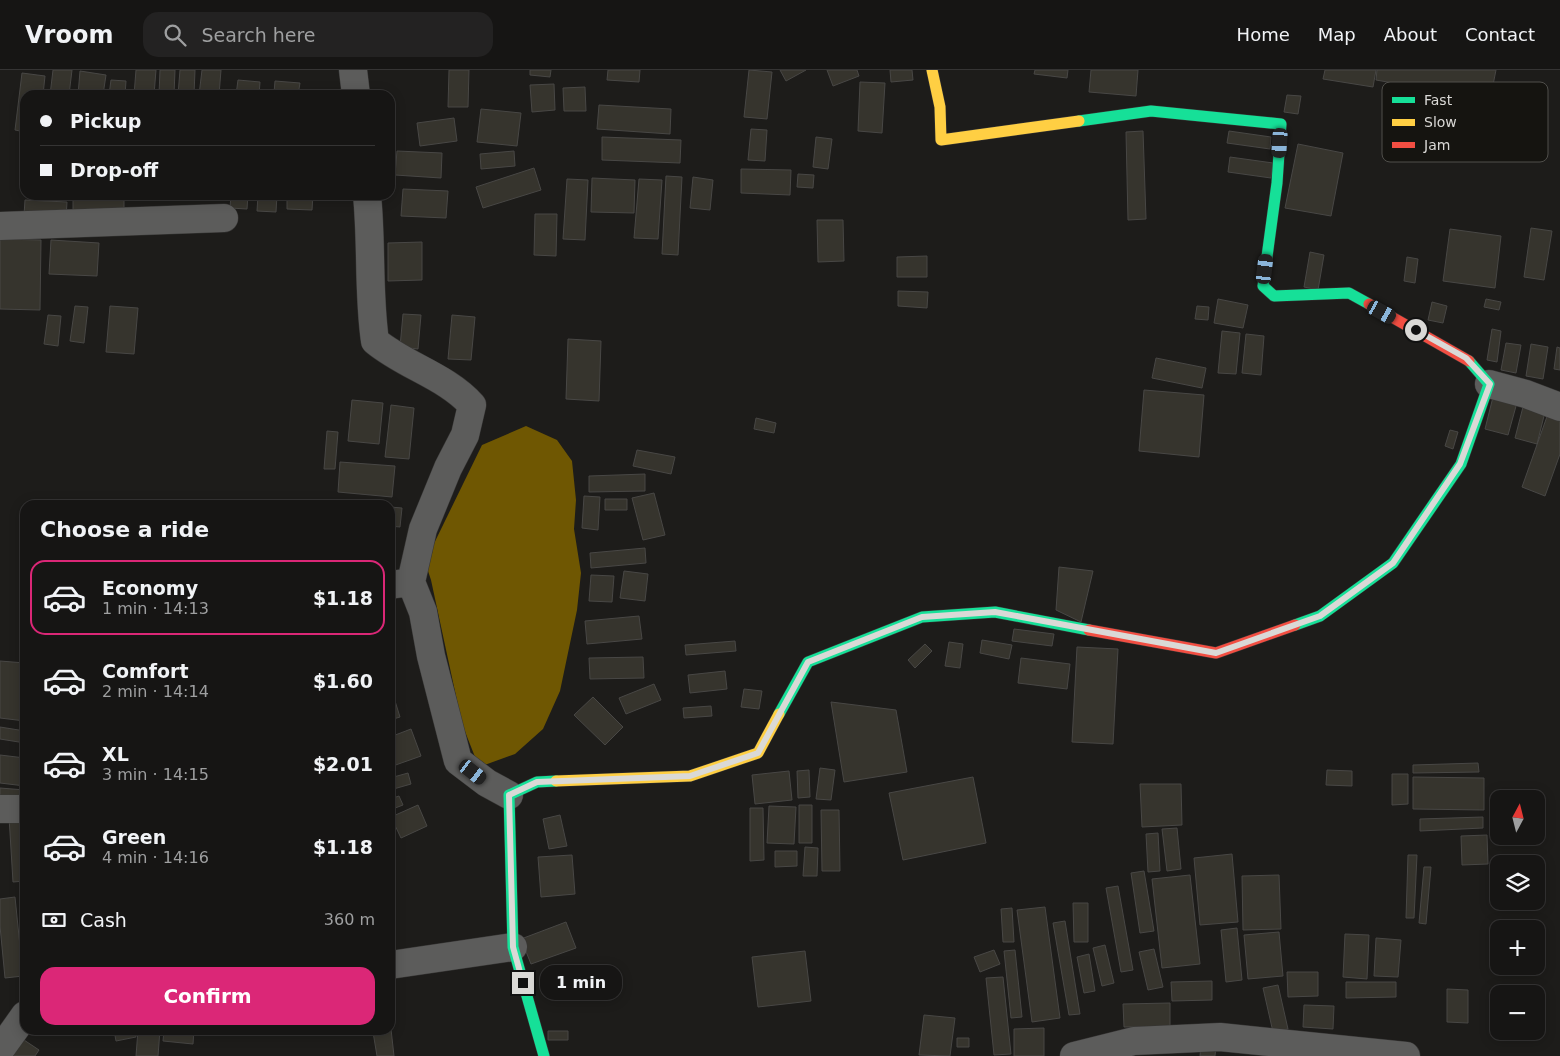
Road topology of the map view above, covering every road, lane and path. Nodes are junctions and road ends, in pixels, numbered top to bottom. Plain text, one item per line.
1 (353, 70) edge
2 (932, 70) edge
3 (355, 90) edge
4 (367, 200) edge
5 (224, 218) dead end
6 (0, 226) edge
7 (1490, 384) junction
8 (1560, 407) edge
9 (401, 583) edge
10 (509, 795) junction
11 (0, 809) edge
12 (20, 809) edge
13 (513, 947) junction
14 (395, 964) edge
15 (20, 1022) edge
16 (0, 1050) edge
17 (544, 1056) edge
18 (1074, 1056) edge
19 (1406, 1056) edge

1 - 3 street
2 - 7 street
4 - 9 street
5 - 6 street
7 - 8 street
7 - 10 street
9 - 10 street
10 - 13 street
11 - 12 street
13 - 14 street
13 - 17 street
15 - 16 street
18 - 19 street

